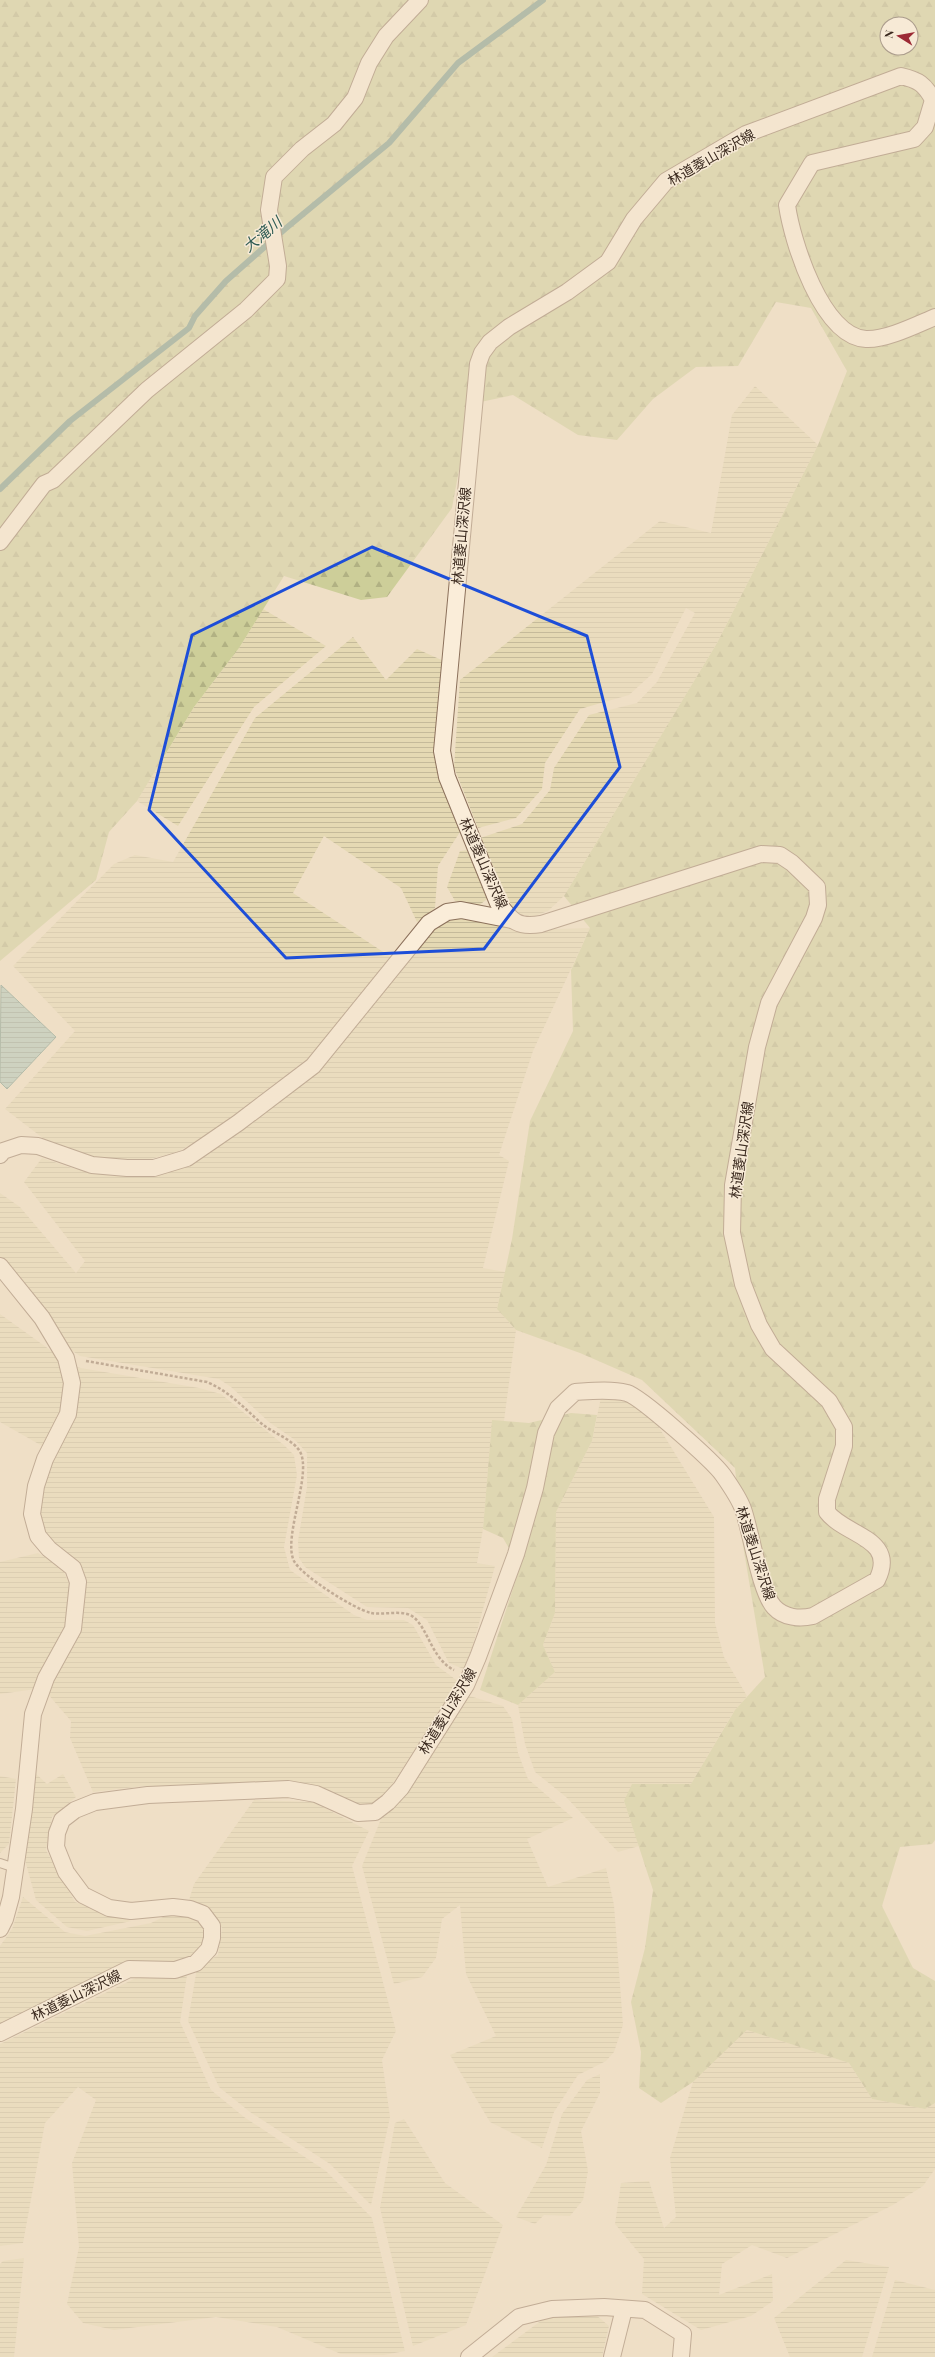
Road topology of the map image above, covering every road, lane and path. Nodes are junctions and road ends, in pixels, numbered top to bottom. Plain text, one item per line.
1 (420, 0) edge
2 (935, 317) edge
3 (0, 542) edge
4 (512, 920) junction
5 (0, 1155) edge
6 (0, 1266) edge
7 (66, 1358) junction
8 (469, 1677) junction
9 (7, 1865) edge
10 (0, 1930) edge
11 (0, 2033) edge
12 (624, 2309) junction
13 (469, 2357) edge
14 (612, 2357) edge
15 (681, 2357) edge

1 - 3 street
2 - 4 street, 林道菱山深沢線
4 - 5 street
4 - 8 street, 林道菱山深沢線
6 - 7 street
7 - 8 path
7 - 9 street
8 - 11 street, 林道菱山深沢線
9 - 10 street
12 - 13 street
12 - 14 street
12 - 15 street

